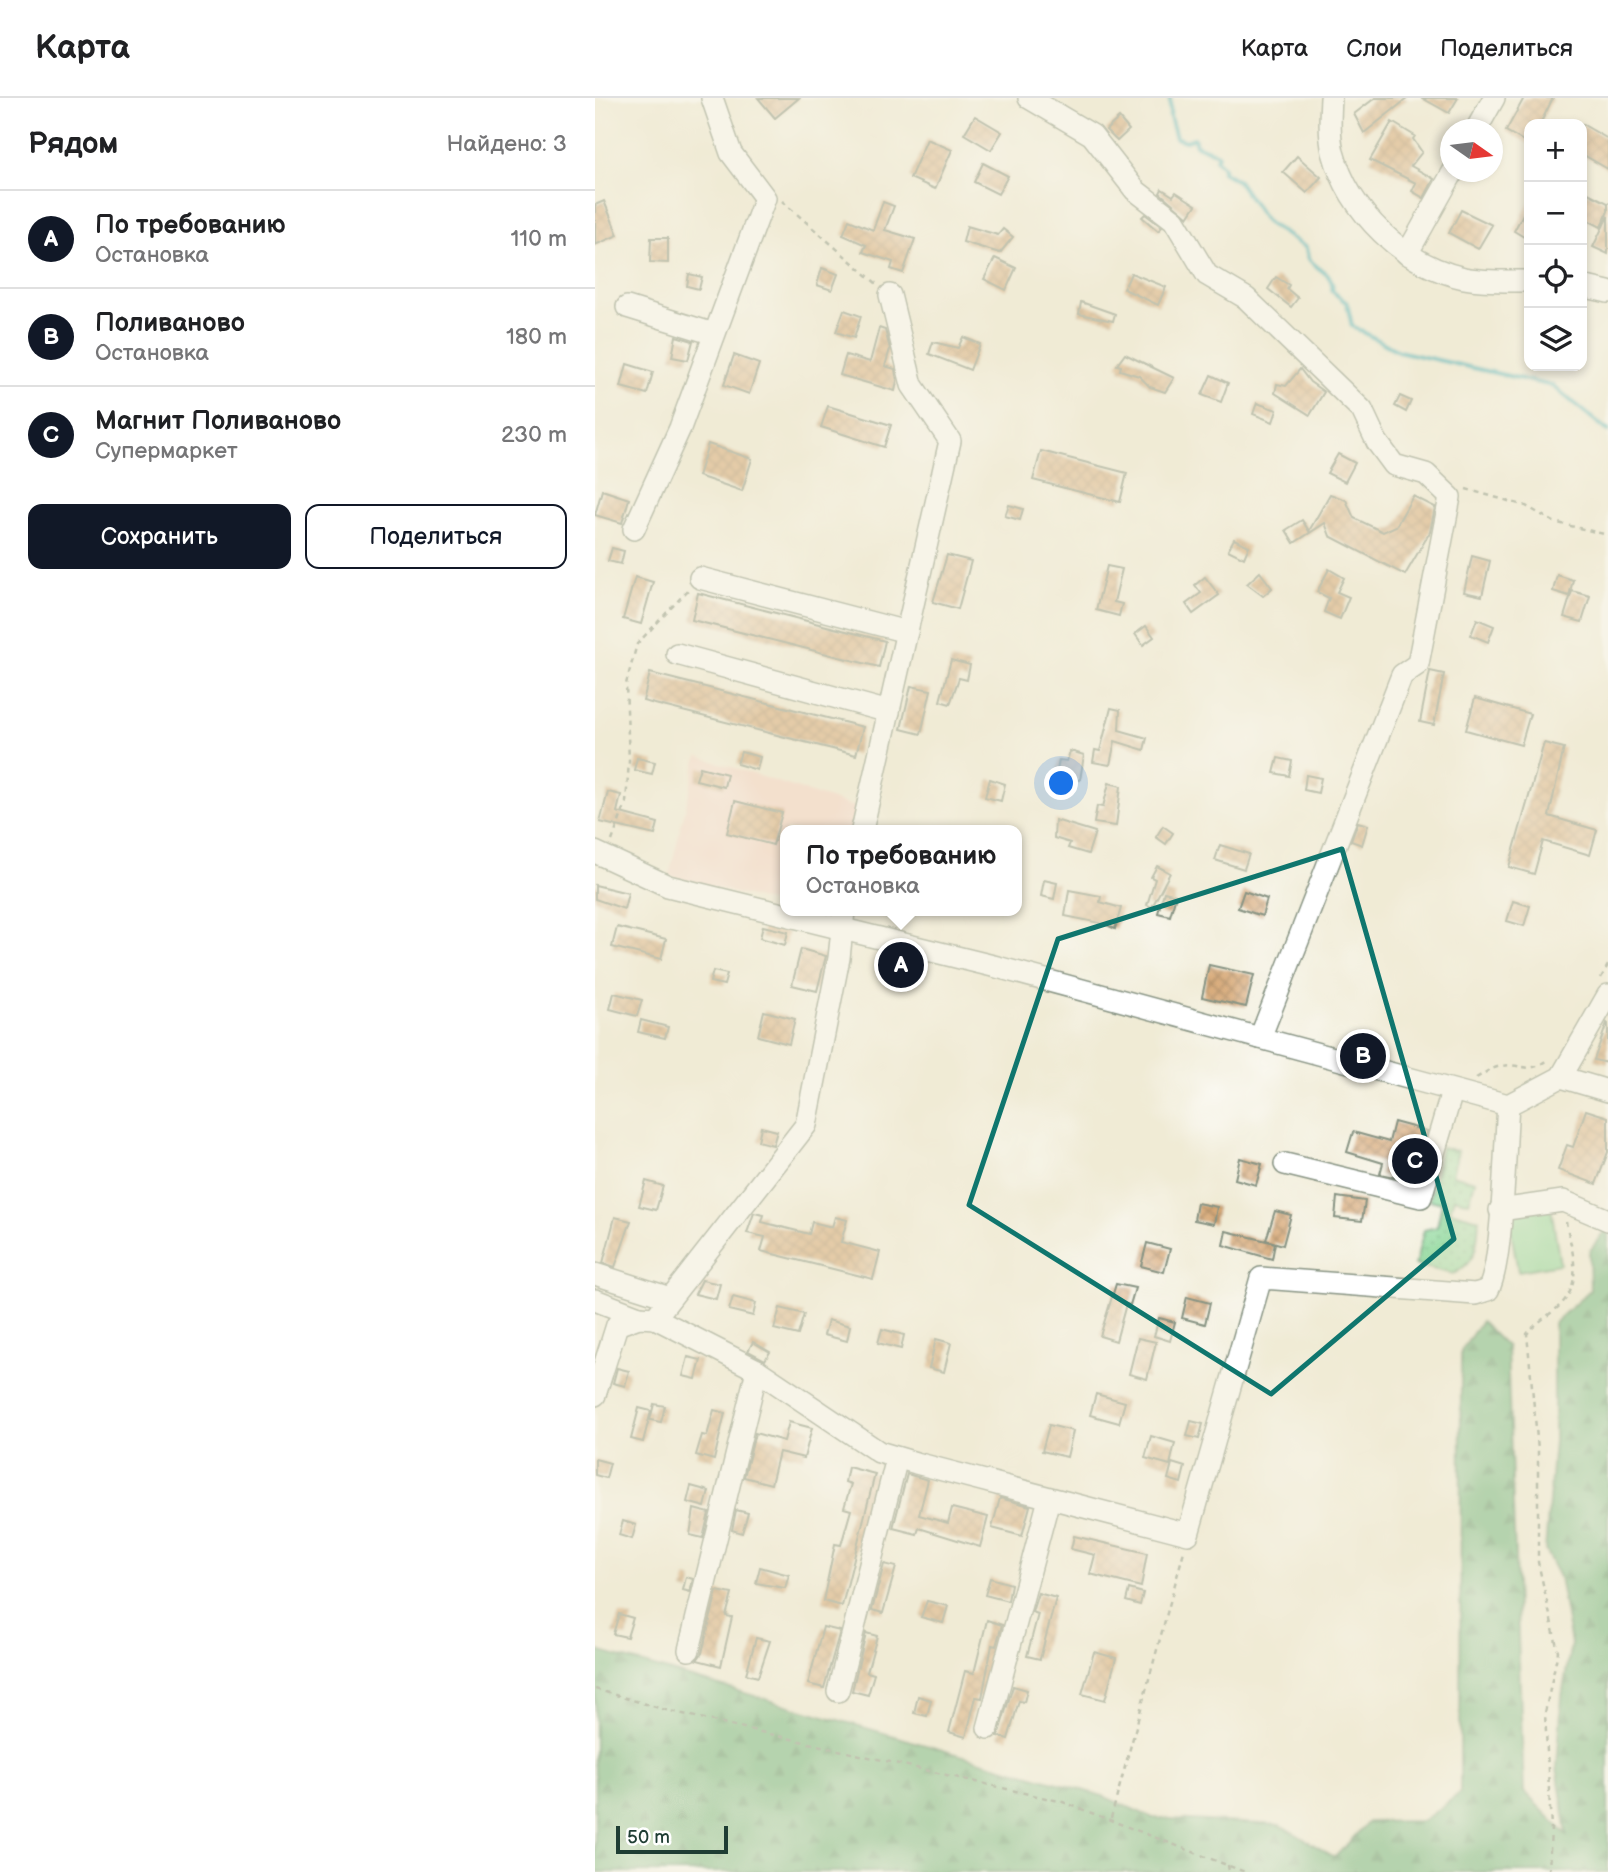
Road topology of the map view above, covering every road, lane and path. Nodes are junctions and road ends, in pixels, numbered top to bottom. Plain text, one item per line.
1 (712, 98) edge
2 (1029, 98) edge
3 (1331, 98) edge
4 (1494, 98) edge
5 (1482, 119) edge
6 (1447, 182) edge
7 (765, 198) junction
8 (1407, 254) junction
9 (1524, 281) edge
10 (1587, 287) edge
11 (1608, 292) edge
12 (891, 295) joint
13 (627, 307) dead end
14 (713, 334) junction
15 (1450, 497) junction
16 (634, 529) dead end
17 (1608, 535) edge
18 (700, 578) joint
19 (907, 632) junction
20 (677, 654) dead end
21 (888, 712) junction
22 (863, 825) edge
23 (600, 855) edge
24 (780, 908) edge
25 (822, 916) edge
26 (842, 920) edge
27 (1608, 965) edge
28 (1602, 992) edge
29 (1261, 1038) junction
30 (1556, 1068) junction
31 (1459, 1086) junction
32 (1608, 1091) edge
33 (1508, 1105) junction
34 (1286, 1164) dead end
35 (1563, 1201) junction
36 (1500, 1210) junction
37 (1608, 1220) edge
38 (595, 1274) edge
39 (670, 1298) junction
40 (595, 1300) edge
41 (647, 1317) junction
42 (757, 1370) junction
43 (595, 1395) edge
44 (897, 1458) junction
45 (1049, 1499) junction
46 (1188, 1534) junction
47 (689, 1650) dead end
48 (595, 1689) edge
49 (838, 1691) dead end
50 (988, 1728) dead end
51 (1111, 1820) junction
52 (1228, 1865) junction
53 (1229, 1872) edge
54 (1245, 1872) edge
55 (1549, 1872) edge

1 - 7 street
2 - 15 street
3 - 8 street
4 - 5 street
6 - 8 street
7 - 12 path
7 - 14 street
8 - 9 street
10 - 11 street
12 - 19 street
13 - 14 street
14 - 16 street
15 - 17 path
15 - 29 street
18 - 19 street
18 - 23 path
19 - 21 street
20 - 21 street
21 - 22 street
23 - 24 street
25 - 26 street
26 - 29 street
26 - 39 street
27 - 28 path
28 - 30 street
29 - 31 street
30 - 31 path
30 - 32 street
30 - 33 street
31 - 33 street
31 - 34 street
33 - 36 street
35 - 36 street
35 - 37 street
35 - 55 path
36 - 46 street
38 - 39 street
39 - 41 street
40 - 41 street
41 - 42 street
41 - 43 street
42 - 44 street
42 - 47 street
44 - 45 street
44 - 49 street
45 - 46 street
45 - 50 street
46 - 51 path
48 - 51 path
51 - 52 path
52 - 53 path
52 - 54 path

